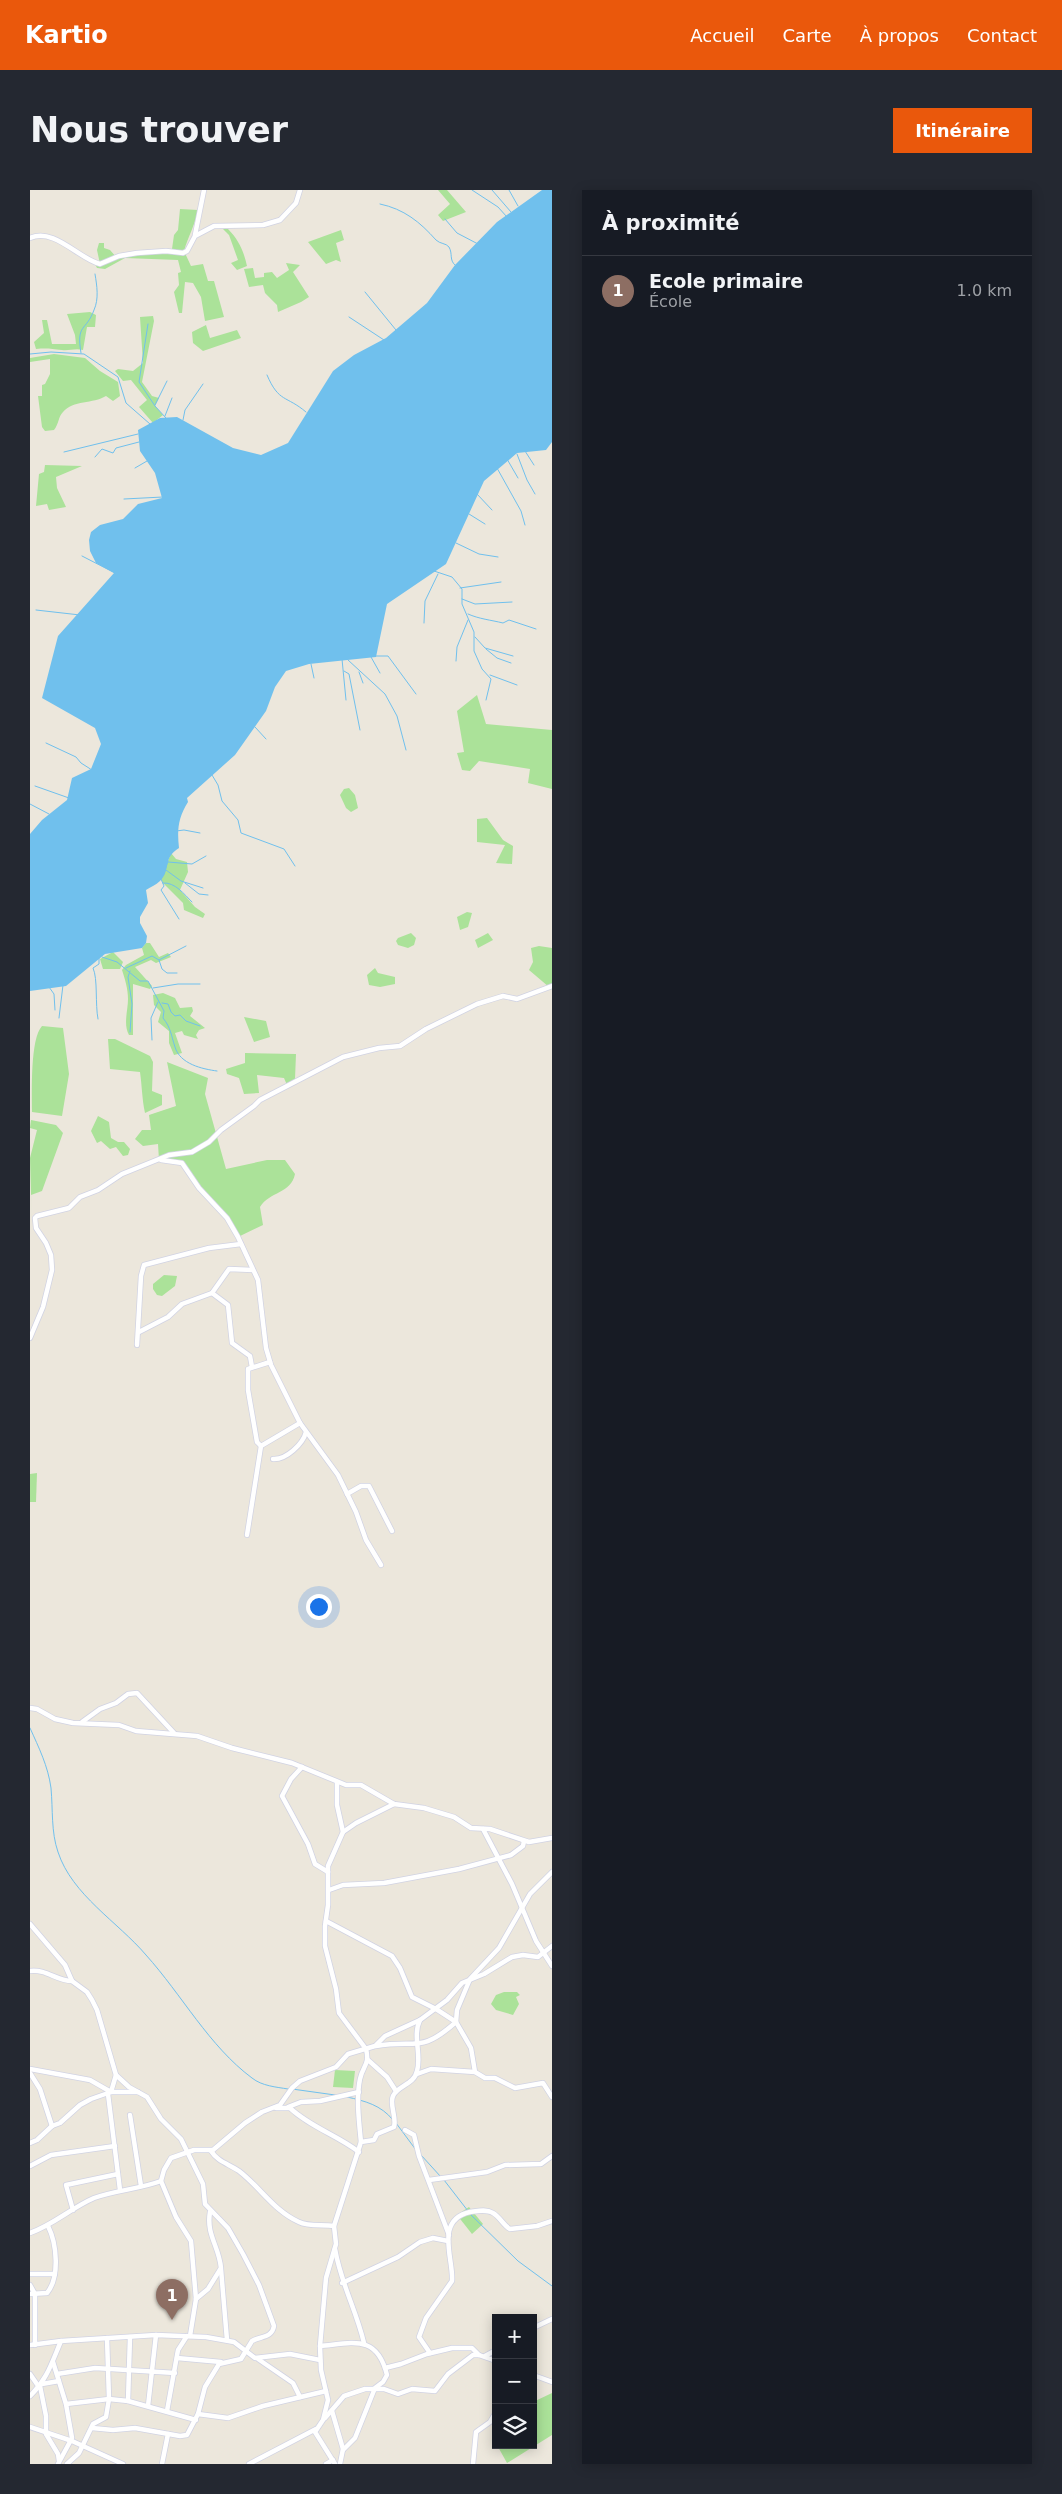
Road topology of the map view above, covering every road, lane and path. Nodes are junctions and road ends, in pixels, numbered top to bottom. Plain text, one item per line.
1 (204, 190) edge
2 (300, 190) edge
3 (195, 236) junction
4 (30, 238) edge
5 (552, 986) edge
6 (159, 1160) junction
7 (241, 1244) junction
8 (254, 1270) junction
9 (212, 1293) junction
10 (139, 1332) junction
11 (30, 1338) edge
12 (137, 1345) dead end
13 (270, 1362) junction
14 (252, 1367) junction
15 (300, 1423) junction
16 (306, 1432) junction
17 (261, 1446) junction
18 (273, 1459) dead end
19 (347, 1494) junction
20 (392, 1530) dead end
21 (247, 1535) dead end
22 (381, 1565) dead end
23 (30, 1708) edge
24 (82, 1722) junction
25 (174, 1733) junction
26 (302, 1767) junction
27 (337, 1782) junction
28 (394, 1804) junction
29 (483, 1829) junction
30 (343, 1832) junction
31 (552, 1838) edge
32 (524, 1841) junction
33 (498, 1858) junction
34 (328, 1872) junction
35 (552, 1872) edge
36 (329, 1890) junction
37 (522, 1908) junction
38 (326, 1921) junction
39 (30, 1924) edge
40 (552, 1946) edge
41 (544, 1954) junction
42 (552, 1966) edge
43 (30, 1972) edge
44 (470, 1979) junction
45 (72, 1981) junction
46 (436, 2009) junction
47 (420, 2020) junction
48 (456, 2022) junction
49 (417, 2044) junction
50 (375, 2046) junction
51 (366, 2049) junction
52 (368, 2060) junction
53 (30, 2071) edge
54 (474, 2072) junction
55 (417, 2074) junction
56 (116, 2075) junction
57 (396, 2091) junction
58 (139, 2092) junction
59 (359, 2092) junction
60 (110, 2093) junction
61 (552, 2097) edge
62 (288, 2107) junction
63 (272, 2110) junction
64 (130, 2115) dead end
65 (52, 2126) junction
66 (405, 2130) dead end
67 (361, 2142) junction
68 (30, 2143) edge
69 (114, 2146) junction
70 (210, 2151) junction
71 (187, 2152) junction
72 (359, 2152) junction
73 (552, 2156) edge
74 (30, 2166) edge
75 (118, 2174) junction
76 (428, 2180) junction
77 (161, 2181) junction
78 (141, 2186) junction
79 (120, 2190) junction
80 (73, 2210) junction
81 (210, 2212) junction
82 (552, 2221) edge
83 (48, 2226) junction
84 (334, 2226) junction
85 (30, 2233) edge
86 (449, 2235) junction
87 (448, 2241) junction
88 (335, 2249) junction
89 (221, 2268) junction
90 (30, 2274) edge
91 (55, 2274) junction
92 (342, 2283) junction
93 (30, 2285) edge
94 (33, 2294) edge
95 (196, 2299) junction
96 (33, 2314) edge
97 (552, 2319) edge
98 (537, 2326) edge
99 (156, 2335) junction
100 (188, 2336) junction
101 (130, 2337) junction
102 (107, 2338) junction
103 (227, 2340) junction
104 (61, 2341) junction
105 (364, 2343) junction
106 (32, 2345) edge
107 (320, 2346) junction
108 (246, 2350) junction
109 (492, 2352) edge
110 (430, 2353) junction
111 (479, 2354) junction
112 (485, 2356) junction
113 (176, 2358) junction
114 (257, 2358) junction
115 (492, 2359) edge
116 (320, 2360) junction
117 (52, 2362) junction
118 (221, 2362) junction
119 (107, 2368) junction
120 (385, 2368) junction
121 (129, 2369) junction
122 (151, 2370) junction
123 (175, 2373) junction
124 (30, 2374) edge
125 (56, 2374) junction
126 (537, 2376) edge
127 (59, 2382) junction
128 (552, 2382) edge
129 (40, 2386) junction
130 (375, 2388) junction
131 (326, 2391) junction
132 (30, 2396) edge
133 (300, 2397) junction
134 (109, 2399) junction
135 (128, 2401) junction
136 (66, 2404) junction
137 (148, 2406) junction
138 (167, 2411) junction
139 (332, 2411) junction
140 (198, 2414) junction
141 (492, 2419) edge
142 (196, 2420) junction
143 (323, 2420) junction
144 (30, 2427) edge
145 (92, 2428) junction
146 (316, 2429) junction
147 (46, 2434) junction
148 (168, 2434) junction
149 (72, 2441) junction
150 (83, 2446) junction
151 (343, 2450) junction
152 (334, 2462) edge
153 (473, 2462) edge
154 (58, 2463) edge
155 (67, 2464) edge
156 (123, 2464) edge
157 (162, 2464) edge
158 (249, 2464) edge
159 (326, 2464) edge
160 (340, 2464) edge
161 (468, 2464) edge

1 - 3 street
2 - 3 street
3 - 4 street
5 - 6 street
6 - 7 street
6 - 11 street
7 - 8 street
7 - 10 street
8 - 9 street
8 - 13 street
9 - 10 street
9 - 14 street
10 - 12 street
13 - 14 street
13 - 15 street
14 - 17 street
15 - 16 street
15 - 17 street
16 - 18 street
16 - 19 street
17 - 21 street
19 - 20 street
19 - 22 street
23 - 24 street
24 - 25 street
24 - 25 street
25 - 26 street
26 - 27 street
26 - 34 street
27 - 28 street
27 - 30 street
28 - 29 street
28 - 30 street
29 - 32 street
29 - 33 street
30 - 34 street
31 - 32 street
32 - 33 street
33 - 36 street
33 - 37 street
34 - 36 street
35 - 37 street
36 - 38 street
37 - 41 street
37 - 44 street
38 - 46 street
38 - 51 street
39 - 45 street
40 - 41 street
41 - 42 street
41 - 44 street
43 - 45 street
44 - 46 street
44 - 48 street
45 - 56 street
46 - 47 street
46 - 48 street
47 - 49 street
47 - 50 street
48 - 49 street
48 - 54 street
49 - 50 street
49 - 55 street
50 - 51 street
51 - 52 street
51 - 63 street
52 - 57 street
52 - 59 street
53 - 60 street
53 - 65 street
54 - 55 street
54 - 61 street
55 - 57 street
56 - 58 street
56 - 60 street
57 - 67 street
58 - 60 street
58 - 71 street
59 - 62 street
59 - 67 street
60 - 65 street
60 - 69 street
62 - 63 street
62 - 72 street
63 - 70 street
64 - 78 street
65 - 68 street
66 - 76 street
67 - 72 street
69 - 74 street
69 - 75 street
70 - 71 street
70 - 84 street
71 - 77 street
71 - 81 street
72 - 84 street
73 - 76 street
75 - 79 street
75 - 80 street
76 - 86 street
77 - 78 street
77 - 95 street
78 - 79 street
79 - 80 street
80 - 83 street
81 - 89 street
81 - 108 street
82 - 86 street
83 - 85 street
83 - 91 street
84 - 88 street
86 - 87 street
87 - 92 street
87 - 110 street
88 - 92 street
88 - 107 street
89 - 95 street
89 - 103 street
90 - 91 street
91 - 94 street
92 - 105 street
93 - 94 street
94 - 96 street
95 - 100 street
96 - 106 street
97 - 98 street
99 - 100 street
99 - 101 street
99 - 122 street
100 - 103 street
100 - 113 street
101 - 102 street
101 - 121 street
102 - 104 street
102 - 119 street
103 - 108 street
104 - 106 street
104 - 117 street
105 - 107 street
105 - 120 street
107 - 116 street
108 - 114 street
108 - 118 street
109 - 112 street
110 - 111 street
110 - 120 street
111 - 112 street
111 - 130 street
112 - 115 street
113 - 118 street
113 - 123 street
114 - 116 street
114 - 133 street
116 - 131 street
117 - 125 street
117 - 129 street
118 - 140 street
119 - 121 street
119 - 125 street
119 - 134 street
120 - 130 street
121 - 122 street
121 - 135 street
122 - 123 street
122 - 137 street
123 - 138 street
124 - 129 street
125 - 127 street
126 - 128 street
127 - 129 street
127 - 136 street
129 - 132 street
129 - 147 street
130 - 139 street
130 - 151 street
131 - 133 street
131 - 143 street
133 - 140 street
134 - 135 street
134 - 136 street
134 - 145 street
135 - 137 street
136 - 149 street
137 - 138 street
138 - 142 street
139 - 143 street
139 - 151 street
140 - 142 street
141 - 153 street
142 - 148 street
143 - 146 street
144 - 147 street
145 - 148 street
145 - 150 street
146 - 152 street
146 - 158 street
147 - 149 street
147 - 154 street
148 - 157 street
149 - 150 street
149 - 154 street
150 - 155 street
150 - 156 street
151 - 160 street
152 - 159 street
153 - 161 street

